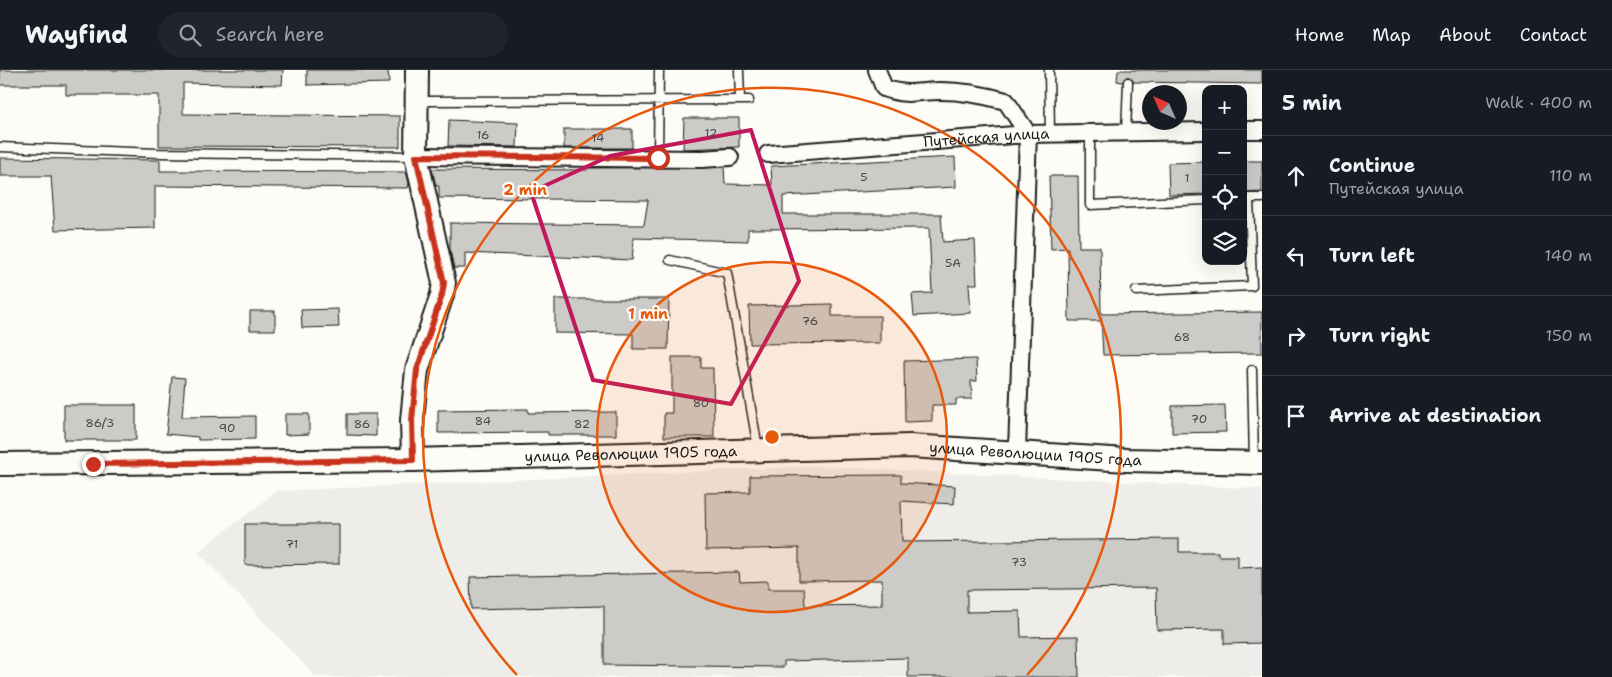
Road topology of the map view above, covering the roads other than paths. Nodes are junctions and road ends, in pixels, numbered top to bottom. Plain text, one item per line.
1 (417, 70) edge
2 (659, 70) edge
3 (739, 70) edge
4 (877, 70) edge
5 (1049, 70) edge
6 (1128, 82) dead end
7 (659, 100) junction
8 (740, 100) junction
9 (749, 100) dead end
10 (416, 102) junction
11 (1247, 130) edge
12 (1262, 130) edge
13 (1202, 131) edge
14 (1126, 132) junction
15 (1090, 133) junction
16 (1028, 134) junction
17 (1050, 134) junction
18 (0, 147) edge
19 (768, 154) dead end
20 (416, 156) junction
21 (730, 157) dead end
22 (658, 158) junction
23 (1262, 198) edge
24 (1247, 199) edge
25 (1202, 200) edge
26 (1247, 214) edge
27 (670, 260) dead end
28 (1136, 291) dead end
29 (1252, 370) dead end
30 (1253, 420) junction
31 (1262, 421) edge
32 (758, 450) junction
33 (1017, 451) junction
34 (413, 460) junction
35 (1258, 463) edge
36 (0, 464) edge

1 - 10 main road
2 - 7 lane
3 - 8 lane
4 - 16 street
5 - 17 lane
6 - 14 lane
7 - 8 lane
7 - 10 lane
7 - 22 lane
8 - 9 lane
10 - 20 main road
11 - 12 street
13 - 14 street, Путейская улица
14 - 15 street, Путейская улица
15 - 17 street, Путейская улица
15 - 25 lane
16 - 17 street, Путейская улица
16 - 19 street, Путейская улица
16 - 33 street
18 - 20 lane
20 - 22 street
20 - 34 main road
21 - 22 street
23 - 24 lane
26 - 28 lane
27 - 32 lane
29 - 30 lane
30 - 31 lane
30 - 35 lane
32 - 33 main road, улица Революции 1905 года
32 - 34 main road, улица Революции 1905 года
33 - 35 main road, улица Революции 1905 года
34 - 36 main road, улица Революции 1905 года

